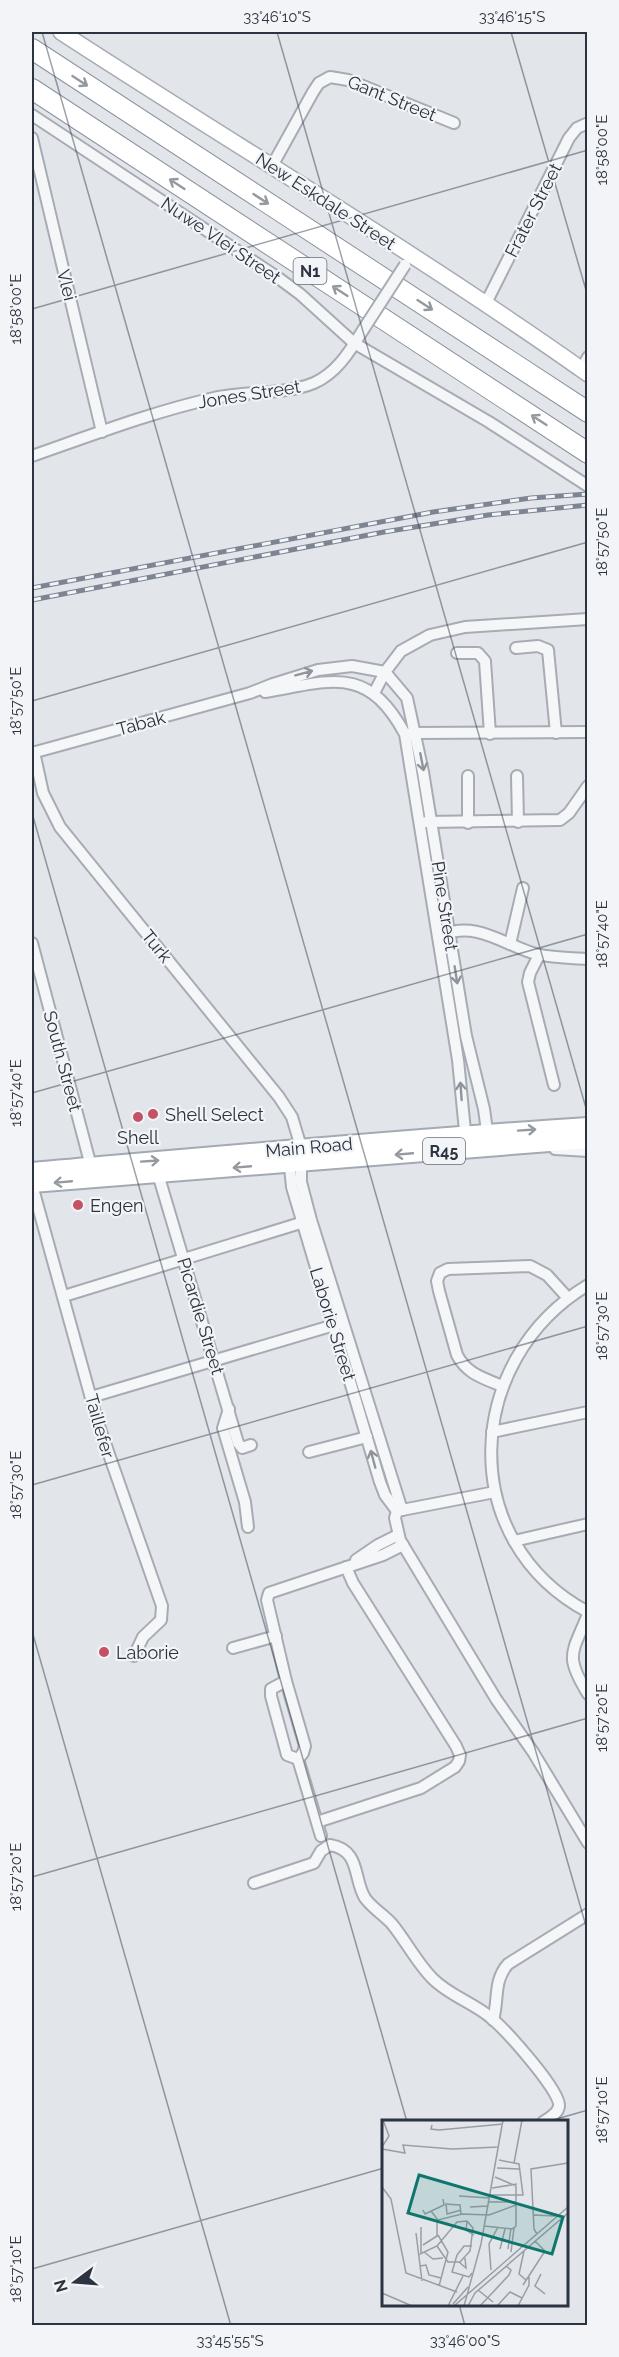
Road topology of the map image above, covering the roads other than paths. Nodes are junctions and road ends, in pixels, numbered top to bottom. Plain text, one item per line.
1 (61, 32) edge
2 (32, 49) edge
3 (32, 89) edge
4 (32, 115) edge
5 (454, 123) dead end
6 (588, 123) edge
7 (32, 138) edge
8 (272, 166) junction
9 (408, 260) junction
10 (485, 305) junction
11 (354, 344) junction
12 (586, 367) edge
13 (588, 412) edge
14 (102, 432) junction
15 (588, 453) edge
16 (32, 456) edge
17 (588, 486) edge
18 (588, 619) edge
19 (516, 648) dead end
20 (457, 653) dead end
21 (385, 672) junction
22 (250, 693) junction
23 (374, 693) junction
24 (588, 732) edge
25 (411, 733) junction
26 (556, 733) junction
27 (490, 734) junction
28 (33, 753) edge
29 (468, 776) dead end
30 (517, 776) dead end
31 (588, 786) edge
32 (426, 822) junction
33 (518, 822) junction
34 (468, 823) junction
35 (523, 888) dead end
36 (449, 932) junction
37 (438, 937) junction
38 (32, 943) edge
39 (510, 944) junction
40 (539, 955) junction
41 (588, 959) edge
42 (554, 1085) dead end
43 (588, 1126) edge
44 (488, 1140) junction
45 (588, 1140) edge
46 (466, 1142) junction
47 (527, 1145) junction
48 (295, 1150) junction
49 (588, 1151) edge
50 (32, 1171) edge
51 (93, 1172) junction
52 (158, 1174) junction
53 (32, 1185) edge
54 (307, 1221) junction
55 (183, 1259) junction
56 (588, 1285) edge
57 (64, 1296) junction
58 (567, 1297) junction
59 (339, 1324) junction
60 (215, 1361) junction
61 (502, 1386) junction
62 (92, 1397) junction
63 (229, 1409) junction
64 (588, 1412) edge
65 (369, 1431) junction
66 (492, 1432) junction
67 (251, 1446) dead end
68 (309, 1452) dead end
69 (495, 1492) junction
70 (400, 1510) junction
71 (588, 1524) edge
72 (248, 1527) dead end
73 (401, 1540) junction
74 (514, 1541) junction
75 (346, 1567) junction
76 (588, 1613) edge
77 (276, 1636) junction
78 (233, 1648) dead end
79 (134, 1656) dead end
80 (286, 1681) junction
81 (588, 1694) edge
82 (298, 1759) junction
83 (317, 1822) junction
84 (321, 1836) dead end
85 (588, 1843) edge
86 (254, 1882) dead end
87 (588, 1914) edge
88 (493, 2020) junction
89 (545, 2120) edge

1 - 8 street, New Eskdale Street
2 -> 13 highway, N1
15 -> 3 highway, N1
4 - 11 street, Nuwe Vlei Street
5 - 8 street, Gant Street
6 - 10 street, Frater Street
7 - 14 street, Vlei
8 - 9 street, New Eskdale Street
9 - 10 street, New Eskdale Street
9 - 11 street, Jones Street, bridge
10 - 12 street, New Eskdale Street
11 - 14 street, Jones Street
11 - 17 street, Nuwe Vlei Street
14 - 16 street, Jones Street
18 - 21 street
19 - 26 street
20 - 27 street
22 -> 21 street, Tabak
21 - 23 street
21 - 25 street, Pine Street
22 - 23 street, Tabak
22 - 28 street, Tabak
23 - 25 street, Pine Street
24 - 26 street
25 - 27 street
25 - 32 street, Pine Street
26 - 27 street
28 - 48 street, Turk
29 - 34 street
30 - 33 street
31 - 33 street
32 - 34 street
32 - 36 street, Pine Street
32 - 37 street, Pine Street
33 - 34 street
35 - 39 street
36 - 37 street
36 - 39 street
36 -> 44 street, Pine Street
46 -> 37 street, Pine Street
38 - 51 street, South Street
39 - 40 street
40 - 41 street
40 - 42 street
44 -> 43 main road, Main Road / R45
44 - 46 main road, Main Road / R45
44 - 47 main road, Main Road / R45
45 - 47 main road, Main Road / R45
46 - 48 main road, Main Road / R45
47 - 49 street, Main Road
51 -> 48 main road, Main Road / R45
48 -> 52 main road, Main Road / R45
48 - 54 street, Laborie Street
50 - 51 main road, Main Road / R45
51 - 52 main road, Main Road / R45
51 -> 53 main road, Main Road / R45
52 - 55 street, Picardie Street
53 - 57 street, Taillefer
54 - 55 street
54 - 59 street, Laborie Street
55 - 57 street
55 - 60 street, Picardie Street
56 - 58 street
57 - 62 street, Taillefer
58 - 61 street
58 - 61 street
59 - 60 street
59 - 65 street, Laborie Street
60 - 62 street
60 - 63 street, Picardie Street
61 - 66 street
62 - 79 street, Taillefer
63 - 67 street, Picardie Street
63 - 72 street
64 - 66 street
65 - 68 street
65 - 70 street, Laborie Street
66 - 69 street
69 - 70 street
69 - 74 street
70 - 73 street
71 - 74 street
73 - 75 street
73 - 85 street
74 - 76 street
75 - 77 street
75 - 83 street
76 - 81 street
77 - 78 street
77 - 80 street
80 - 82 street
80 - 82 street
82 - 83 street
83 - 84 street
86 - 88 street
87 - 88 street
88 - 89 street

